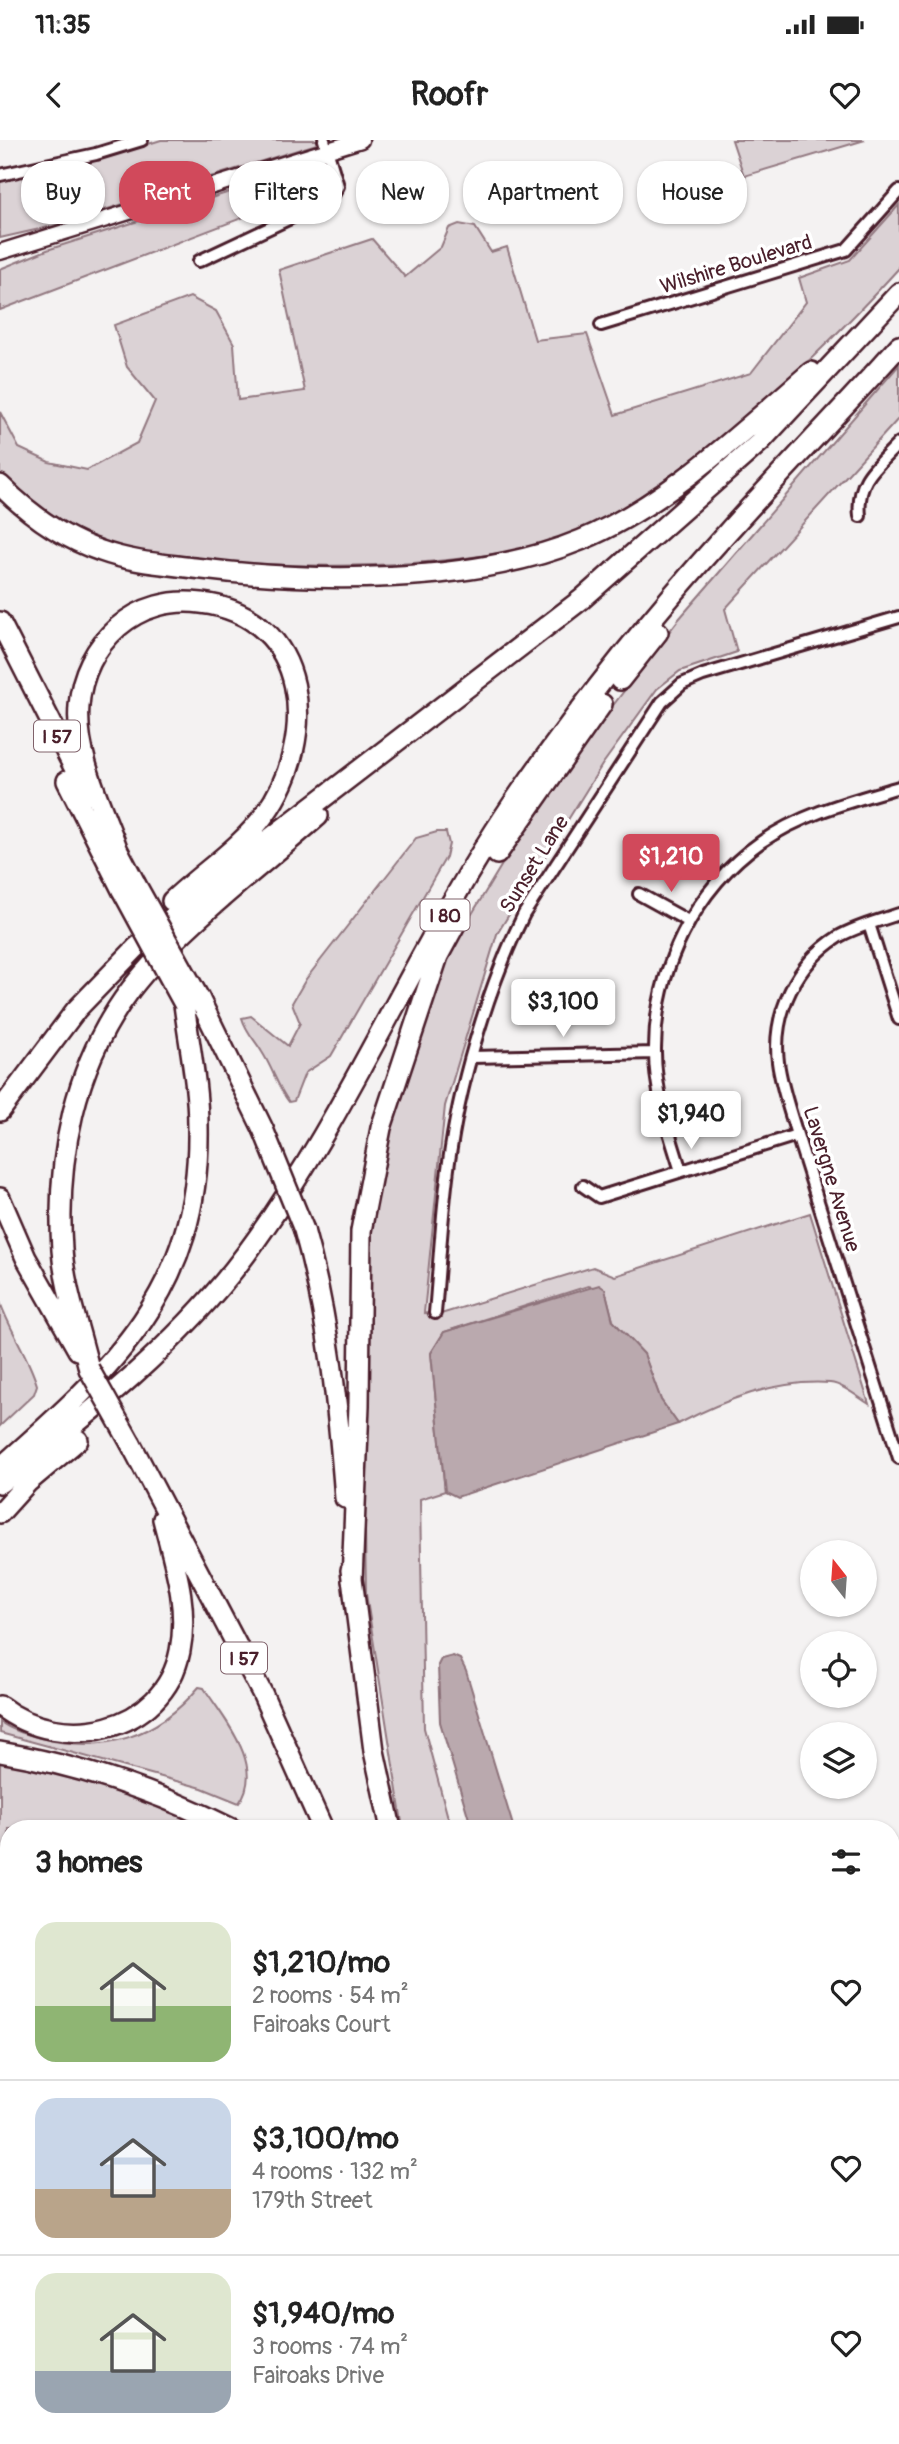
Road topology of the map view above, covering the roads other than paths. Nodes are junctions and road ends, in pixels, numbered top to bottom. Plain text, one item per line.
1 (142, 140) edge
2 (360, 140) edge
3 (326, 145) edge
4 (0, 175) edge
5 (899, 191) edge
6 (0, 252) edge
7 (199, 261) dead end
8 (899, 285) edge
9 (899, 293) edge
10 (601, 326) dead end
11 (899, 346) edge
12 (899, 443) edge
13 (0, 485) edge
14 (860, 516) dead end
15 (724, 536) junction
16 (899, 617) edge
17 (0, 622) edge
18 (0, 648) edge
19 (352, 775) junction
20 (899, 786) edge
21 (117, 848) junction
22 (128, 886) junction
23 (639, 894) dead end
24 (899, 915) edge
25 (688, 921) junction
26 (869, 923) junction
27 (191, 1001) junction
28 (82, 1003) junction
29 (899, 1019) edge
30 (655, 1053) junction
31 (472, 1057) junction
32 (0, 1111) edge
33 (797, 1135) junction
34 (681, 1171) junction
35 (583, 1186) dead end
36 (0, 1198) edge
37 (435, 1313) dead end
38 (72, 1326) junction
39 (172, 1339) junction
40 (899, 1458) edge
41 (0, 1468) edge
42 (0, 1483) edge
43 (156, 1491) junction
44 (0, 1513) edge
45 (352, 1581) junction
46 (0, 1706) edge
47 (0, 1752) edge
48 (214, 1820) edge
49 (319, 1820) edge
50 (389, 1820) edge

1 - 4 street
2 - 3 street
3 - 6 street
3 - 7 street
5 - 10 street, Wilshire Boulevard
8 - 13 highway
9 - 19 highway
11 - 15 highway, I 80
12 - 14 street
15 - 39 highway, I 80
15 - 45 highway
16 - 31 street, Sunset Lane
17 - 21 highway, I 57
18 - 22 highway
19 - 28 highway
19 - 38 highway
20 - 25 street
21 - 22 highway, I 57
21 - 28 highway
22 - 27 highway, bridge
23 - 25 street
24 - 26 street, Lavergne Avenue
25 - 30 street
26 - 29 street
26 - 33 street, Lavergne Avenue
27 - 41 highway
27 - 45 highway, bridge
28 - 32 highway
30 - 31 street
30 - 34 street
31 - 37 street, Sunset Lane
33 - 34 street
33 - 40 street, Lavergne Avenue
34 - 35 street
36 - 38 highway
38 - 43 highway, I 57, bridge
39 - 42 highway, I 80
39 - 44 highway
43 - 46 highway
43 - 49 highway, I 57
45 - 50 highway
47 - 48 highway

